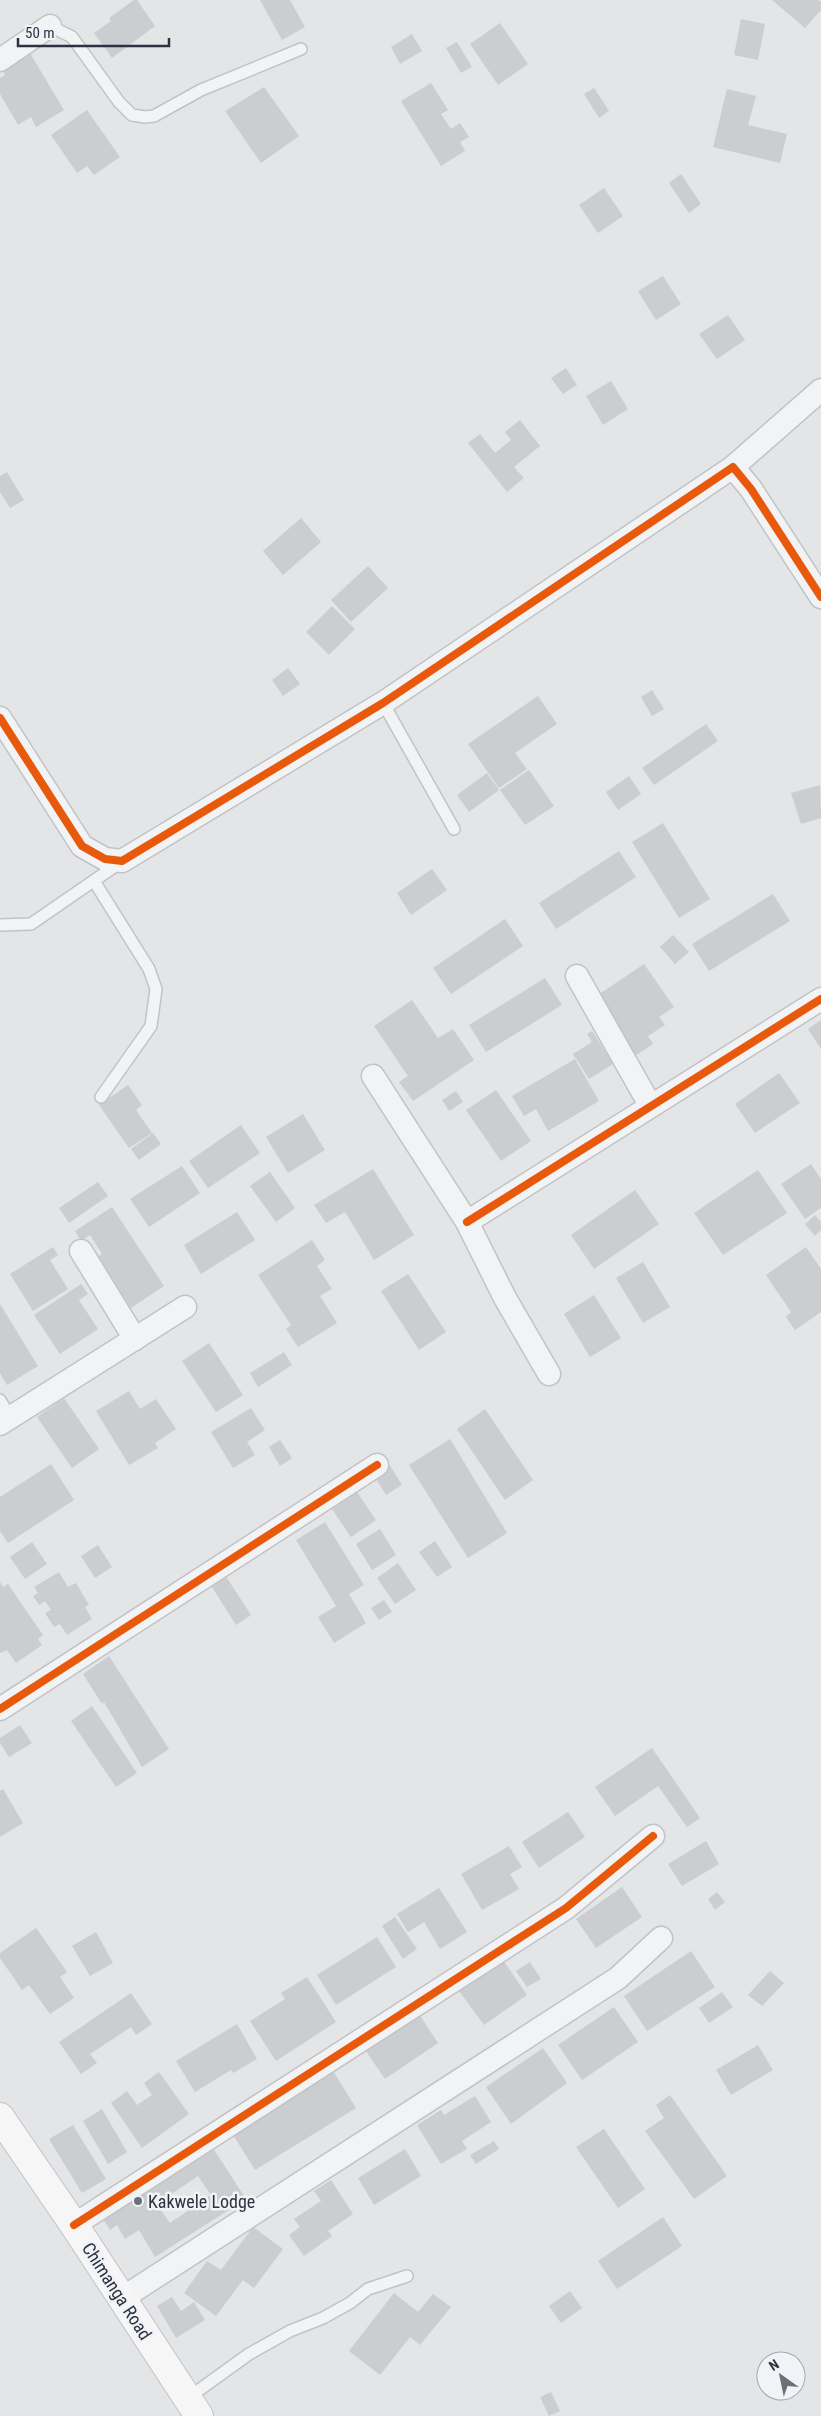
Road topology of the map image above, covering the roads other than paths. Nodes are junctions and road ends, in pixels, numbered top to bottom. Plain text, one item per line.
1 (50, 26) joint
2 (301, 49) dead end
3 (0, 60) edge
4 (821, 390) edge
5 (733, 467) junction
6 (821, 597) edge
7 (383, 703) junction
8 (0, 718) edge
9 (454, 829) dead end
10 (122, 861) junction
11 (94, 881) junction
12 (0, 925) edge
13 (577, 976) dead end
14 (821, 999) edge
15 (372, 1076) dead end
16 (101, 1097) dead end
17 (650, 1105) junction
18 (467, 1222) junction
19 (81, 1251) dead end
20 (185, 1307) dead end
21 (135, 1339) junction
22 (550, 1374) dead end
23 (4, 1414) edge
24 (378, 1465) dead end
25 (0, 1709) edge
26 (653, 1836) dead end
27 (661, 1938) dead end
28 (0, 2118) edge
29 (74, 2225) junction
30 (407, 2276) dead end
31 (121, 2299) junction
32 (193, 2407) edge

1 - 2 lane
1 - 3 street
4 - 5 street
5 - 6 street
5 - 7 street
7 - 9 lane
7 - 10 street
8 - 10 street
10 - 11 lane
11 - 12 lane
11 - 16 lane
13 - 17 street
14 - 17 street
15 - 18 street
17 - 18 street
18 - 22 street
19 - 21 street
20 - 21 street
21 - 23 street
24 - 25 street
26 - 29 street
27 - 31 street
28 - 29 street, Chimanga Road
29 - 31 street, Chimanga Road
30 - 32 lane
31 - 32 street, Chimanga Road

